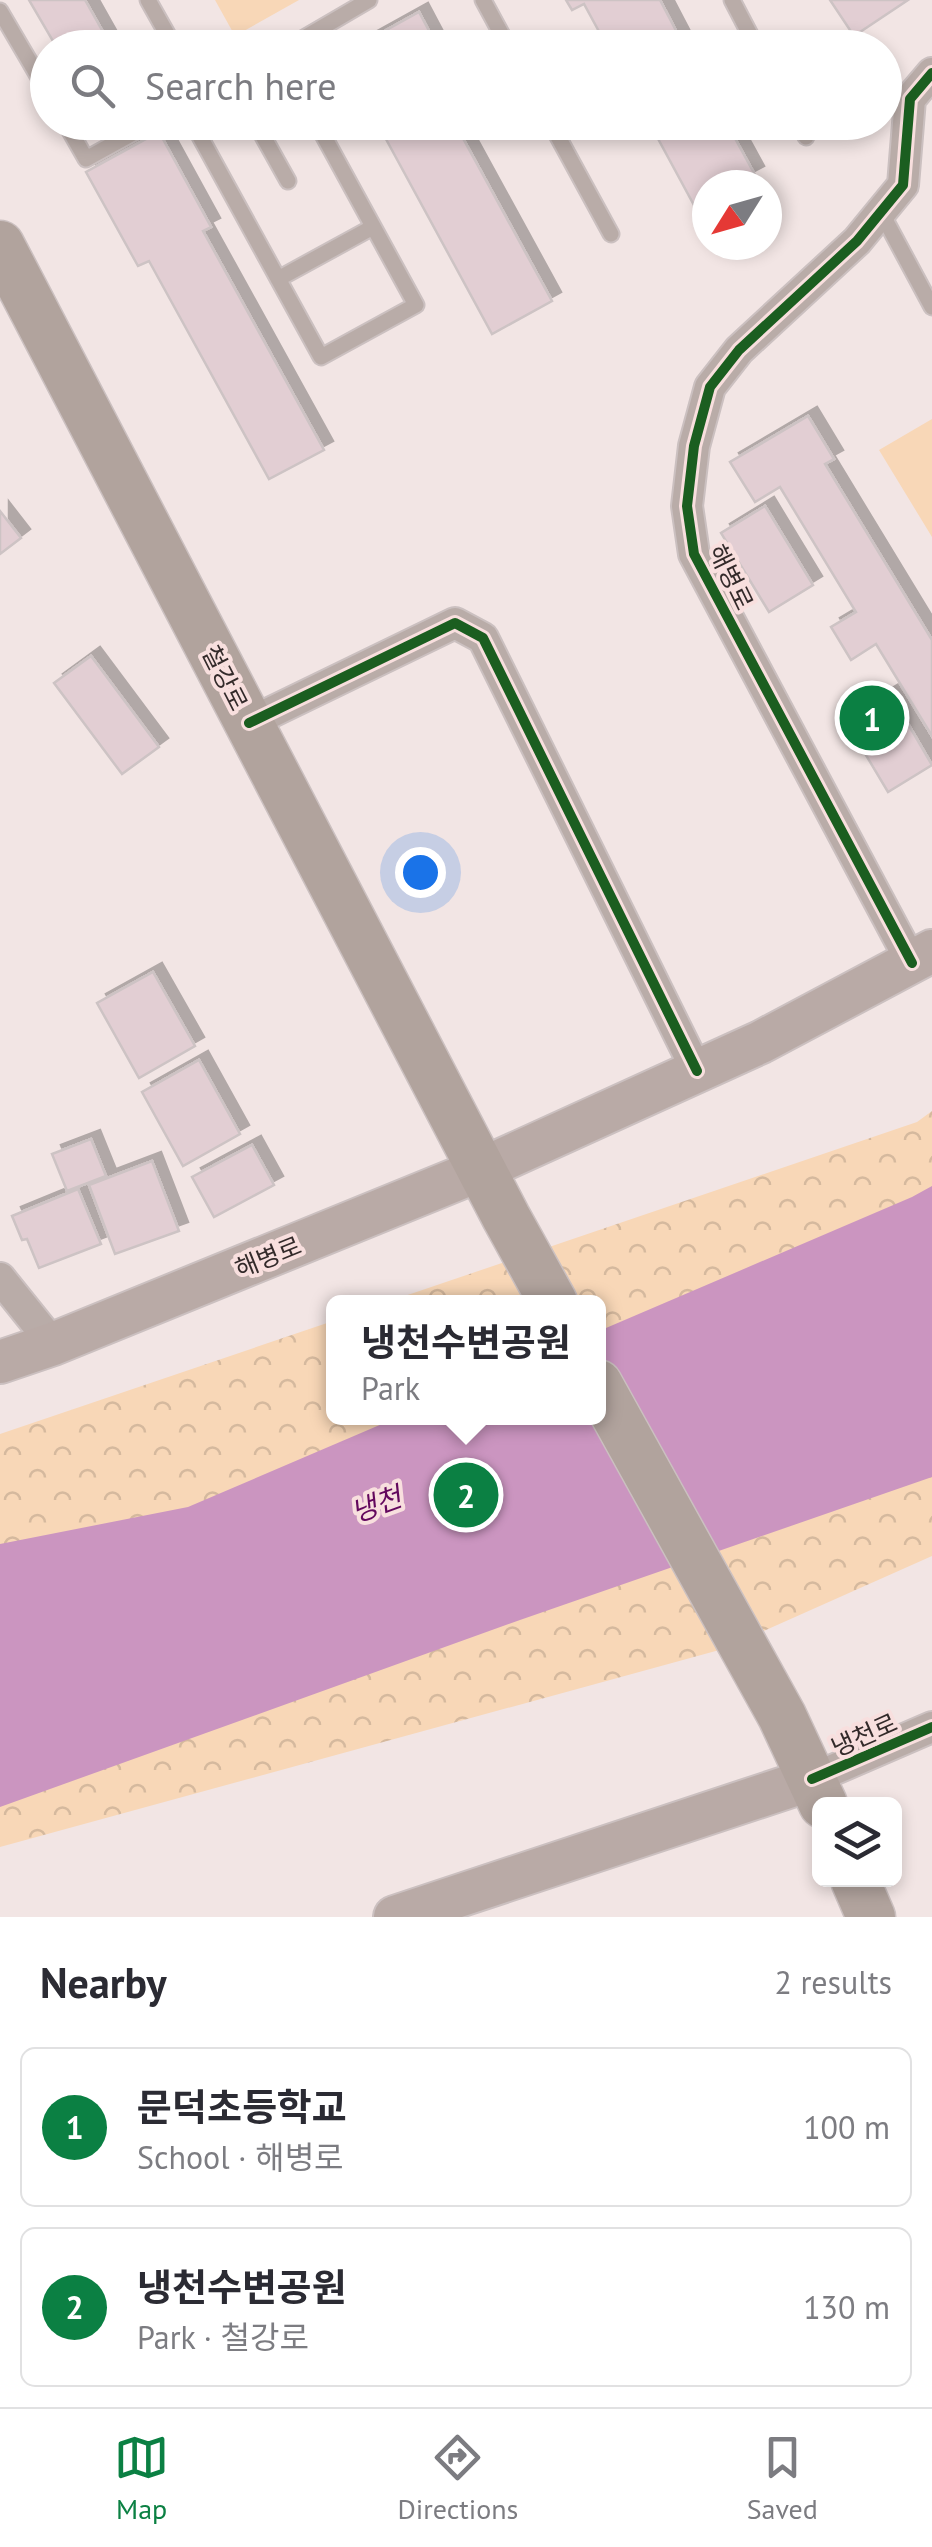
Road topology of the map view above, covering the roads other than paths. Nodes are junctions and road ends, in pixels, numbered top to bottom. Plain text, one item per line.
1 (148, 0) edge
2 (370, 0) edge
3 (484, 0) edge
4 (732, 0) edge
5 (0, 11) edge
6 (165, 30) edge
7 (318, 30) edge
8 (500, 30) edge
9 (748, 30) edge
10 (30, 62) edge
11 (932, 73) edge
12 (76, 140) edge
13 (120, 140) edge
14 (202, 140) edge
15 (265, 140) edge
16 (326, 140) edge
17 (560, 140) edge
18 (288, 182) dead end
19 (881, 212) junction
20 (373, 227) junction
21 (612, 234) dead end
22 (0, 244) edge
23 (278, 279) junction
24 (932, 306) edge
25 (249, 723) junction
26 (922, 957) edge
27 (697, 1071) junction
28 (482, 1169) junction
29 (0, 1278) edge
30 (549, 1295) edge
31 (53, 1344) junction
32 (0, 1362) edge
33 (606, 1398) edge
34 (932, 1727) edge
35 (818, 1792) edge
36 (858, 1887) edge
37 (395, 1917) edge
38 (871, 1917) edge

1 - 6 lane
2 - 7 lane
3 - 8 lane
4 - 9 lane
5 - 10 lane
11 - 19 street, 해병로
12 - 13 lane
14 - 23 lane
15 - 18 lane
16 - 20 lane
17 - 21 lane
19 - 24 lane
19 - 26 street, 해병로
20 - 23 lane
20 - 23 lane
22 - 25 main road, 철강로
25 - 27 street
25 - 28 main road, 철강로
26 - 27 main road, 해병로
27 - 28 main road, 해병로
28 - 30 main road, 철강로
28 - 31 main road, 해병로
29 - 31 street
31 - 32 main road, 해병로
33 - 35 main road
34 - 35 street, 냉천로
35 - 37 main road, 냉천로
36 - 38 main road

